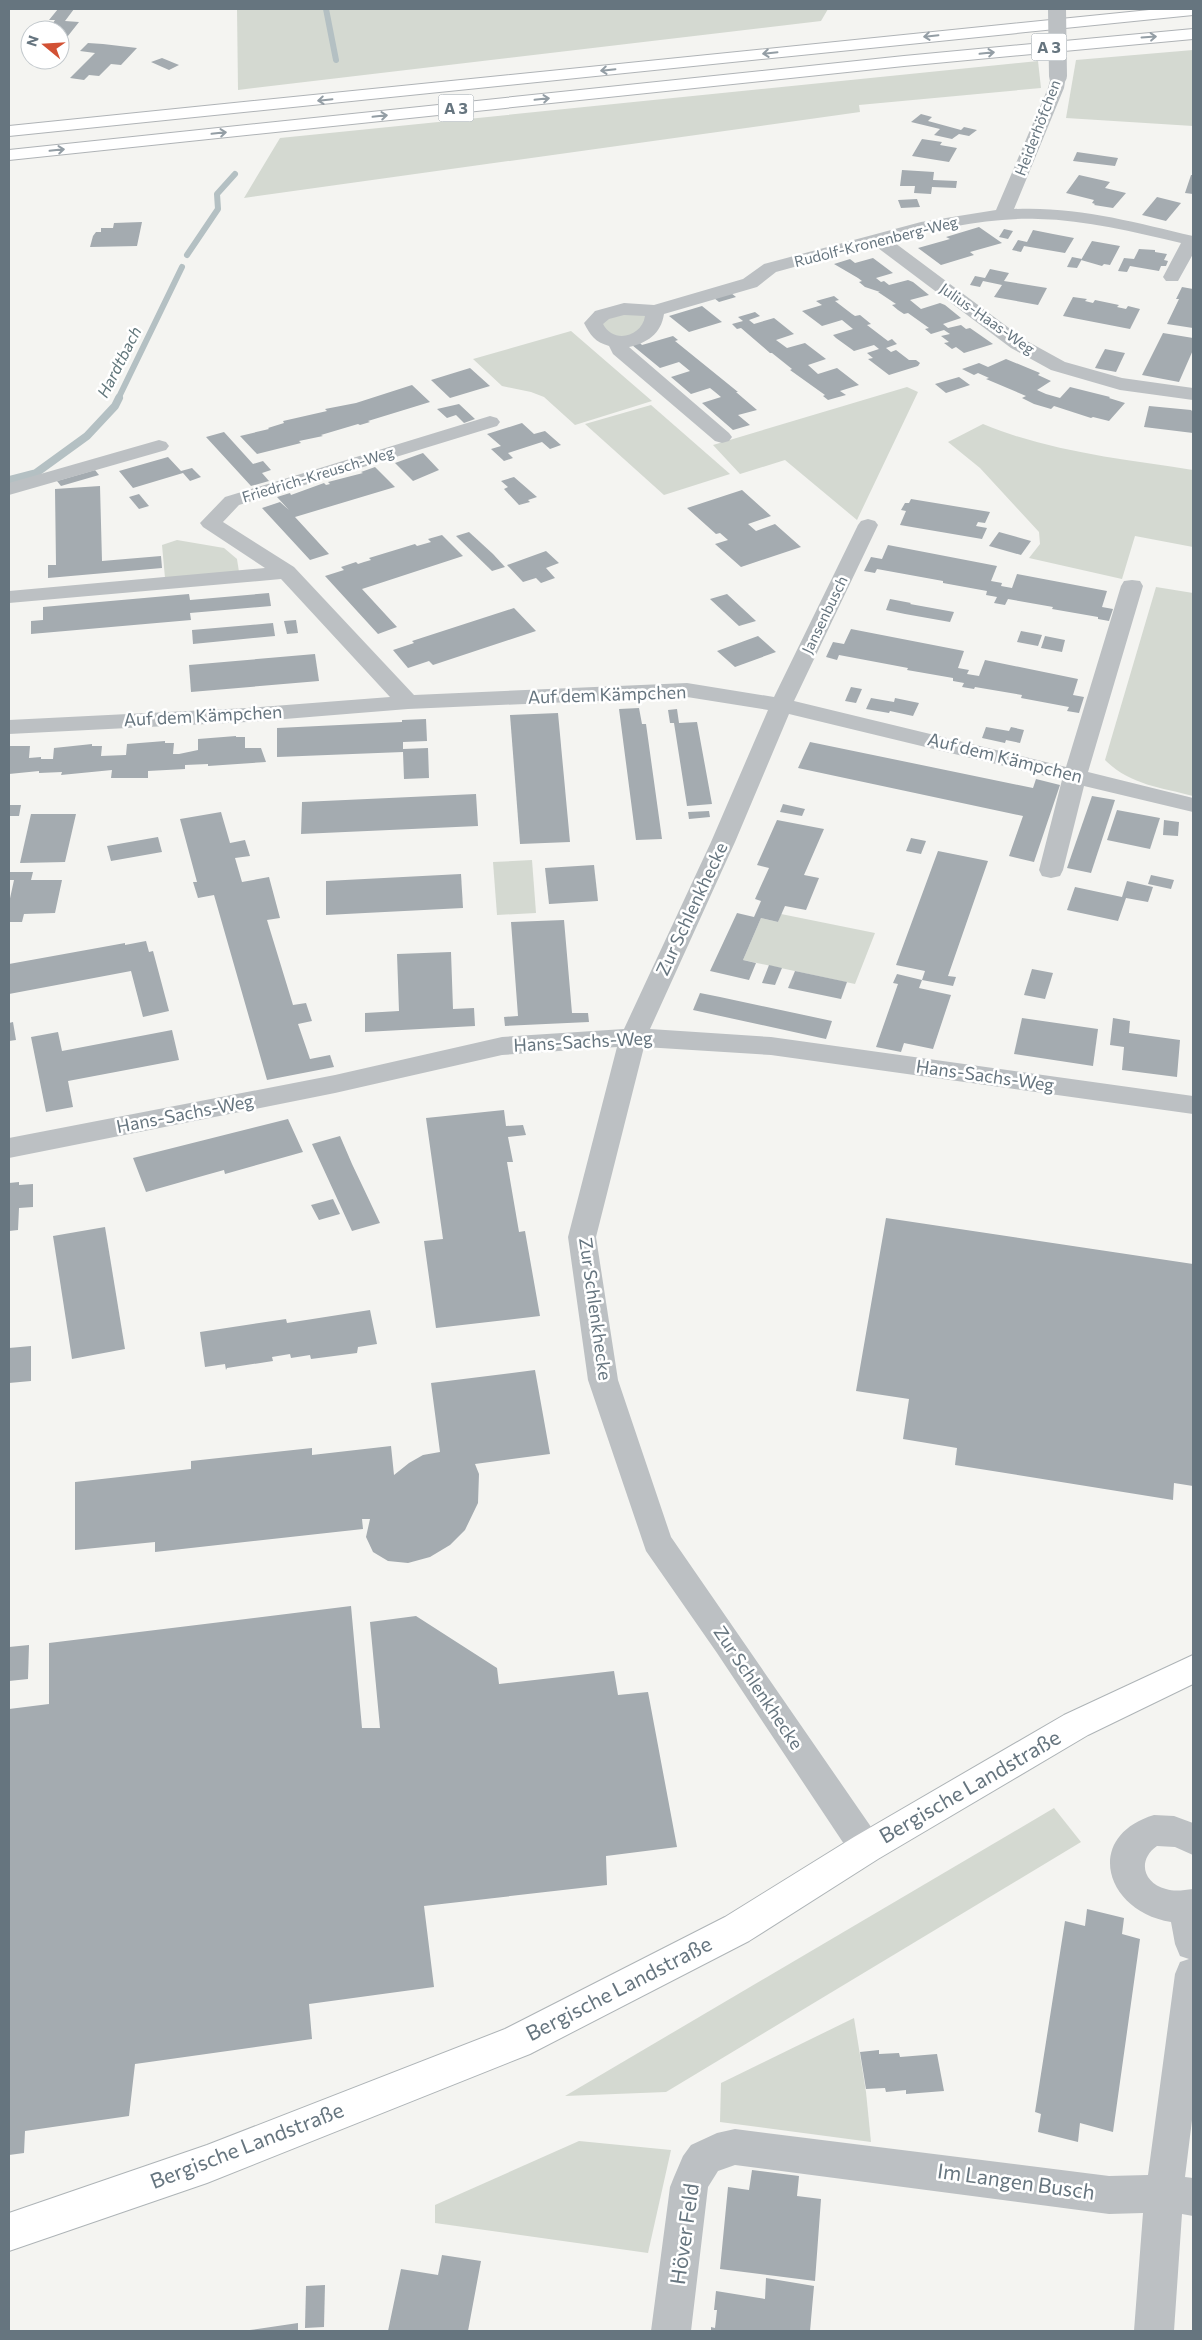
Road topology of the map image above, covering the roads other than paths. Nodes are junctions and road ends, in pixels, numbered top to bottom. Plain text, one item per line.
1 (1057, 9) edge
2 (1193, 10) edge
3 (1193, 34) edge
4 (9, 131) edge
5 (9, 155) edge
6 (1003, 214) junction
7 (879, 240) junction
8 (1192, 241) edge
9 (1172, 277) dead end
10 (655, 311) junction
11 (617, 342) junction
12 (1193, 394) edge
13 (490, 422) dead end
14 (722, 437) dead end
15 (159, 446) dead end
16 (9, 488) edge
17 (868, 525) dead end
18 (286, 572) junction
19 (1132, 586) dead end
20 (9, 598) edge
21 (408, 702) junction
22 (781, 704) junction
23 (9, 727) edge
24 (1075, 775) junction
25 (1193, 805) edge
26 (1051, 870) dead end
27 (633, 1037) junction
28 (1193, 1105) edge
29 (9, 1148) edge
30 (1193, 1669) edge
31 (1189, 1829) edge
32 (866, 1848) junction
33 (1189, 1906) edge
34 (1193, 1944) edge
35 (1193, 1974) edge
36 (868, 2163) joint
37 (1179, 2195) edge
38 (9, 2232) edge
39 (671, 2331) edge
40 (1154, 2331) edge

1 - 6 street, Heiderhöfchen, bridge
2 -> 4 main road, A 3
5 -> 3 main road, A 3
6 - 7 street, Rudolf-Kronenberg-Weg
6 - 8 street, Rudolf-Kronenberg-Weg
7 - 10 street, Rudolf-Kronenberg-Weg
7 - 12 street, Julius-Haas-Weg
8 - 9 street
10 - 11 street
10 - 11 street, Rudolf-Kronenberg-Weg
11 - 14 street, Rudolf-Kronenberg-Weg
13 - 18 street, Friedrich-Kreusch-Weg
15 - 16 street
17 - 22 street, Jansenbusch
18 - 20 street
18 - 21 street, Friedrich-Kreusch-Weg
19 - 24 street
21 - 22 street, Auf dem Kämpchen
21 - 23 street, Auf dem Kämpchen
22 - 24 street, Auf dem Kämpchen
22 - 27 street, Zur Schlenkhecke
24 - 25 street, Auf dem Kämpchen
24 - 26 street
27 - 28 street, Hans-Sachs-Weg
27 - 29 street, Hans-Sachs-Weg
27 - 32 street, Zur Schlenkhecke
30 - 32 main road, Bergische Landstraße
31 - 33 street
32 - 38 main road, Bergische Landstraße
33 - 34 street
35 - 37 street
36 - 37 street, Im Langen Busch
36 - 39 street, Höver Feld
37 - 40 street

